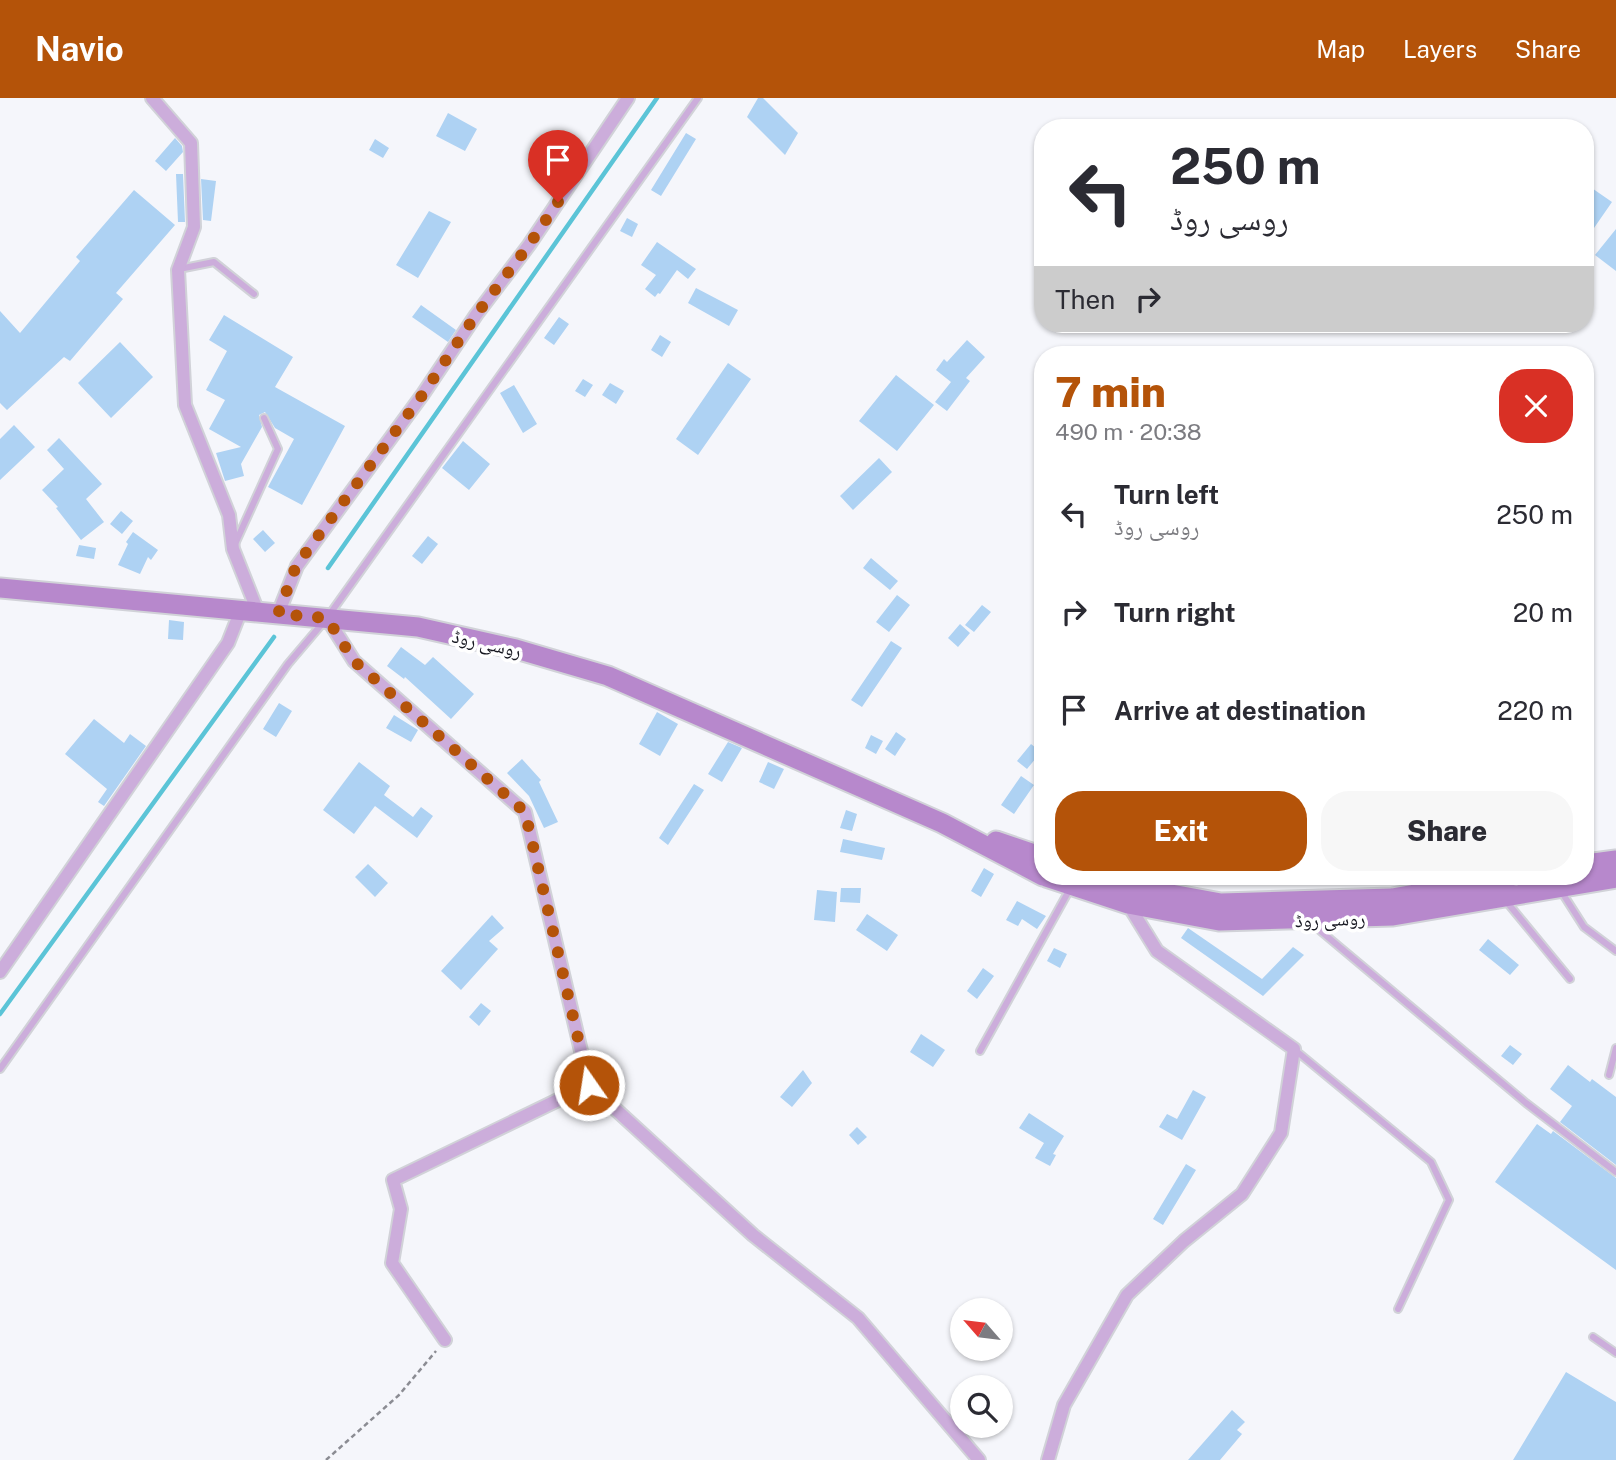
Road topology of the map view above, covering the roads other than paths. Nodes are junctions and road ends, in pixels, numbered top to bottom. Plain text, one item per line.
1 (152, 98) edge
2 (628, 98) edge
3 (698, 98) edge
4 (177, 270) junction
5 (254, 294) dead end
6 (264, 418) dead end
7 (233, 549) junction
8 (0, 588) edge
9 (259, 612) junction
10 (327, 618) junction
11 (942, 822) junction
12 (1034, 854) edge
13 (1616, 860) edge
14 (1594, 863) edge
15 (1034, 871) edge
16 (1616, 878) edge
17 (1594, 881) edge
18 (1072, 885) joint
19 (1127, 885) edge
20 (1466, 885) edge
21 (1571, 885) edge
22 (1558, 887) junction
23 (1502, 897) junction
24 (1128, 904) junction
25 (1307, 920) junction
26 (1616, 951) edge
27 (0, 972) edge
28 (1570, 979) dead end
29 (1616, 1048) edge
30 (1294, 1049) junction
31 (980, 1051) dead end
32 (0, 1069) edge
33 (1609, 1075) dead end
34 (589, 1085) junction
35 (1616, 1172) edge
36 (1398, 1309) dead end
37 (1593, 1337) dead end
38 (445, 1340) road end
39 (1616, 1353) edge
40 (979, 1460) edge
41 (1048, 1460) edge

1 - 4 street
2 - 9 street
3 - 10 lane
4 - 5 lane
4 - 7 street
6 - 7 lane
7 - 9 street
8 - 9 main road, روسی روڈ
9 - 10 main road, روسی روڈ
9 - 27 street
10 - 11 main road, روسی روڈ
10 - 32 lane
10 - 34 street
11 - 12 main road, روسی روڈ
11 - 15 main road, روسی روڈ
13 - 14 main road
16 - 17 main road, روسی روڈ
18 - 24 main road, روسی روڈ
18 - 31 lane
19 - 20 main road, روسی روڈ
21 - 22 main road, روسی روڈ
22 - 23 main road, روسی روڈ
22 - 26 lane
23 - 25 main road, روسی روڈ
23 - 28 lane
24 - 25 main road, روسی روڈ
24 - 30 street
25 - 35 lane
29 - 33 lane
30 - 36 lane
30 - 41 street
34 - 38 street
34 - 40 street
37 - 39 lane

